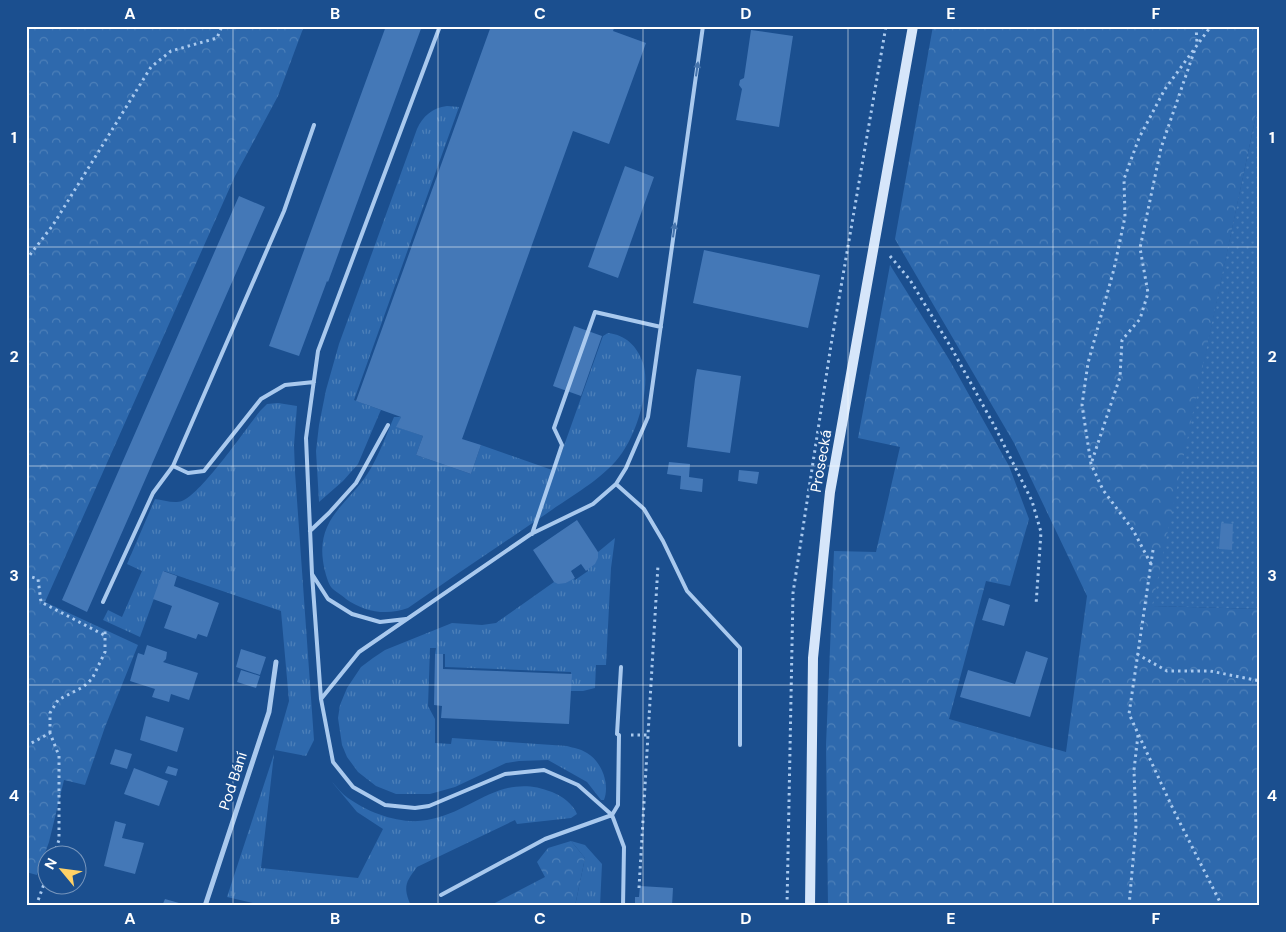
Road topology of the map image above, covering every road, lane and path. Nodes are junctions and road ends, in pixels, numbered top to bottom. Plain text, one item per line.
1 (222, 26) edge
2 (440, 26) edge
3 (703, 26) edge
4 (913, 26) edge
5 (1196, 26) edge
6 (1211, 26) edge
7 (1197, 44) junction
8 (314, 125) dead end
9 (875, 238) junction
10 (26, 260) edge
11 (661, 327) junction
12 (314, 382) junction
13 (388, 425) dead end
14 (1091, 464) junction
15 (173, 466) junction
16 (616, 484) junction
17 (310, 531) junction
18 (532, 534) junction
19 (1153, 550) dead end
20 (658, 563) dead end
21 (1151, 564) junction
22 (26, 574) edge
23 (312, 574) junction
24 (104, 602) dead end
25 (1036, 604) dead end
26 (408, 619) junction
27 (104, 629) dead end
28 (104, 635) junction
29 (1137, 654) junction
30 (276, 662) dead end
31 (621, 667) dead end
32 (1260, 682) edge
33 (321, 699) junction
34 (50, 733) junction
35 (1138, 734) junction
36 (740, 745) dead end
37 (26, 746) edge
38 (612, 815) junction
39 (58, 844) edge
40 (40, 894) edge
41 (441, 894) dead end
42 (639, 897) dead end
43 (36, 906) edge
44 (205, 906) edge
45 (623, 906) edge
46 (810, 906) edge
47 (1128, 906) edge
48 (1222, 906) edge

1 - 10 path
2 - 12 lane
11 -> 3 lane
4 - 9 main road, Prosecká
5 - 7 path
6 - 7 path
7 - 14 path
7 - 14 path
8 - 15 lane
9 - 25 path
9 - 46 main road, Prosecká
11 - 16 lane
11 - 18 lane
12 - 15 lane
12 - 17 lane
13 - 17 lane
14 - 21 path
15 - 24 lane
16 - 18 lane
16 - 36 lane
17 - 23 lane
18 - 26 lane
19 - 21 path
20 - 42 path
21 - 29 path
22 - 28 path
23 - 26 lane
23 - 33 lane
26 - 33 lane
27 - 28 path
28 - 34 path
29 - 32 path
29 - 35 path
30 - 44 street, Pod Bání
31 - 38 lane
33 - 38 lane
34 - 37 path
34 - 39 path
35 - 47 path
35 - 48 path
38 - 41 lane
38 - 45 lane
40 - 43 path

